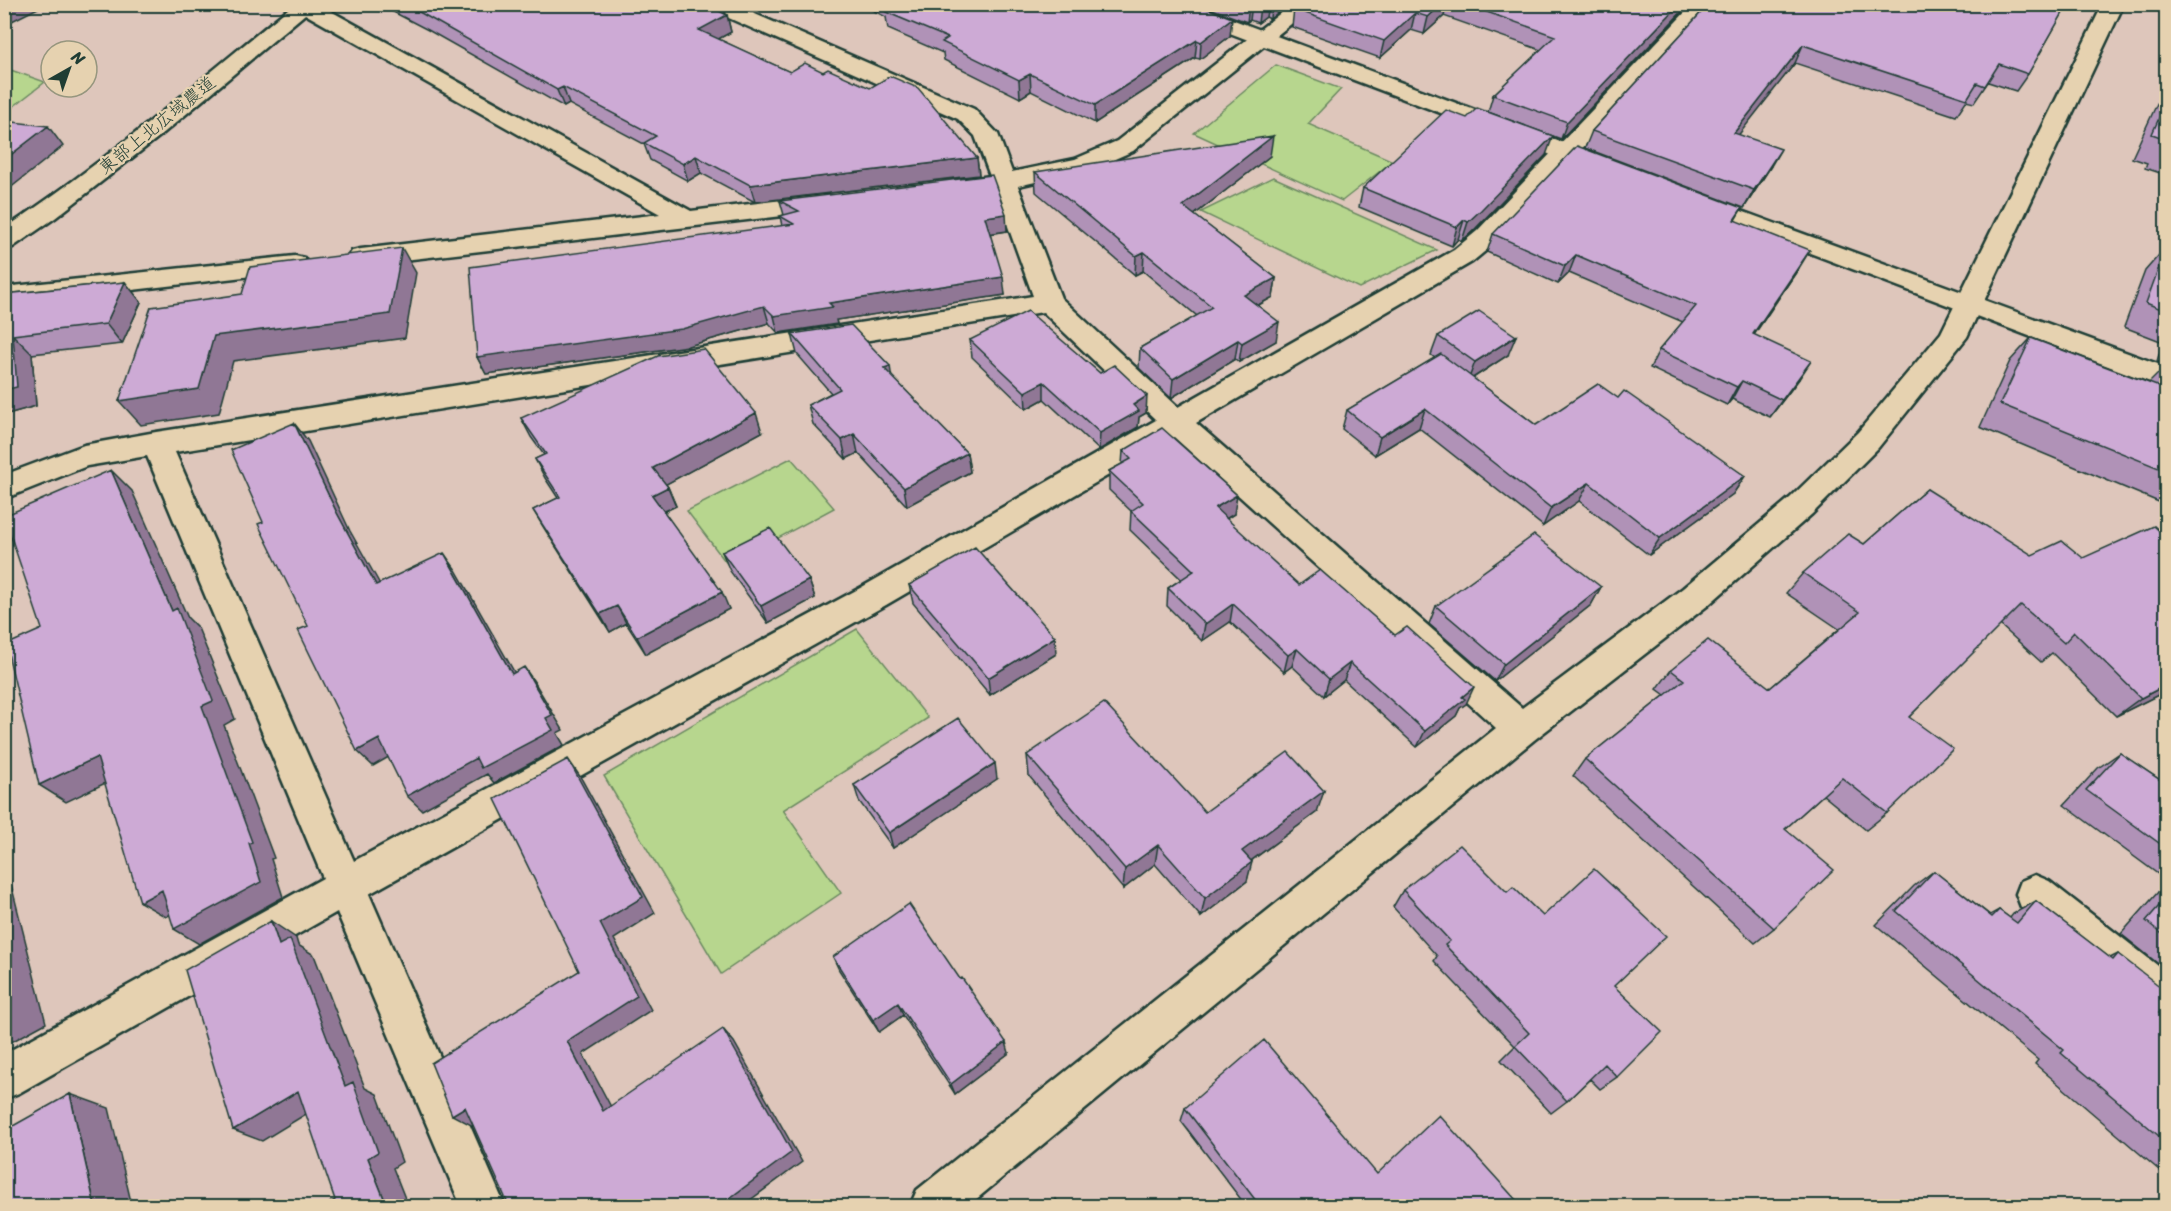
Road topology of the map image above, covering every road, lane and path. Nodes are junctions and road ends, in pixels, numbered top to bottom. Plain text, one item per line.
1 (712, 4) edge
2 (1171, 4) edge
3 (1306, 4) edge
4 (1704, 4) edge
5 (2114, 4) edge
6 (306, 5) edge
7 (1261, 39) junction
8 (1566, 153) junction
9 (1633, 178) edge
10 (1005, 181) junction
11 (923, 191) edge
12 (1677, 194) edge
13 (853, 200) edge
14 (689, 220) junction
15 (4, 242) edge
16 (4, 296) edge
17 (1049, 302) junction
18 (1971, 304) junction
19 (2166, 378) edge
20 (1176, 422) junction
21 (156, 443) junction
22 (4, 488) edge
23 (1521, 729) junction
24 (344, 887) junction
25 (2035, 894) dead end
26 (2166, 997) edge
27 (4, 1078) edge
28 (483, 1206) edge
29 (933, 1206) edge

1 - 10 street
2 - 7 street
3 - 7 street
4 - 8 street
5 - 18 street
6 - 14 street
6 - 15 street, 東部上北広域農道
7 - 8 street
7 - 10 street
8 - 9 street
8 - 20 street
10 - 11 street
10 - 17 street
12 - 18 street
13 - 14 street
14 - 16 street
17 - 20 street
17 - 21 street
18 - 19 street
18 - 23 street
20 - 23 street
20 - 24 street
21 - 22 street
21 - 24 street
23 - 29 street
24 - 27 street
24 - 28 street
25 - 26 street

